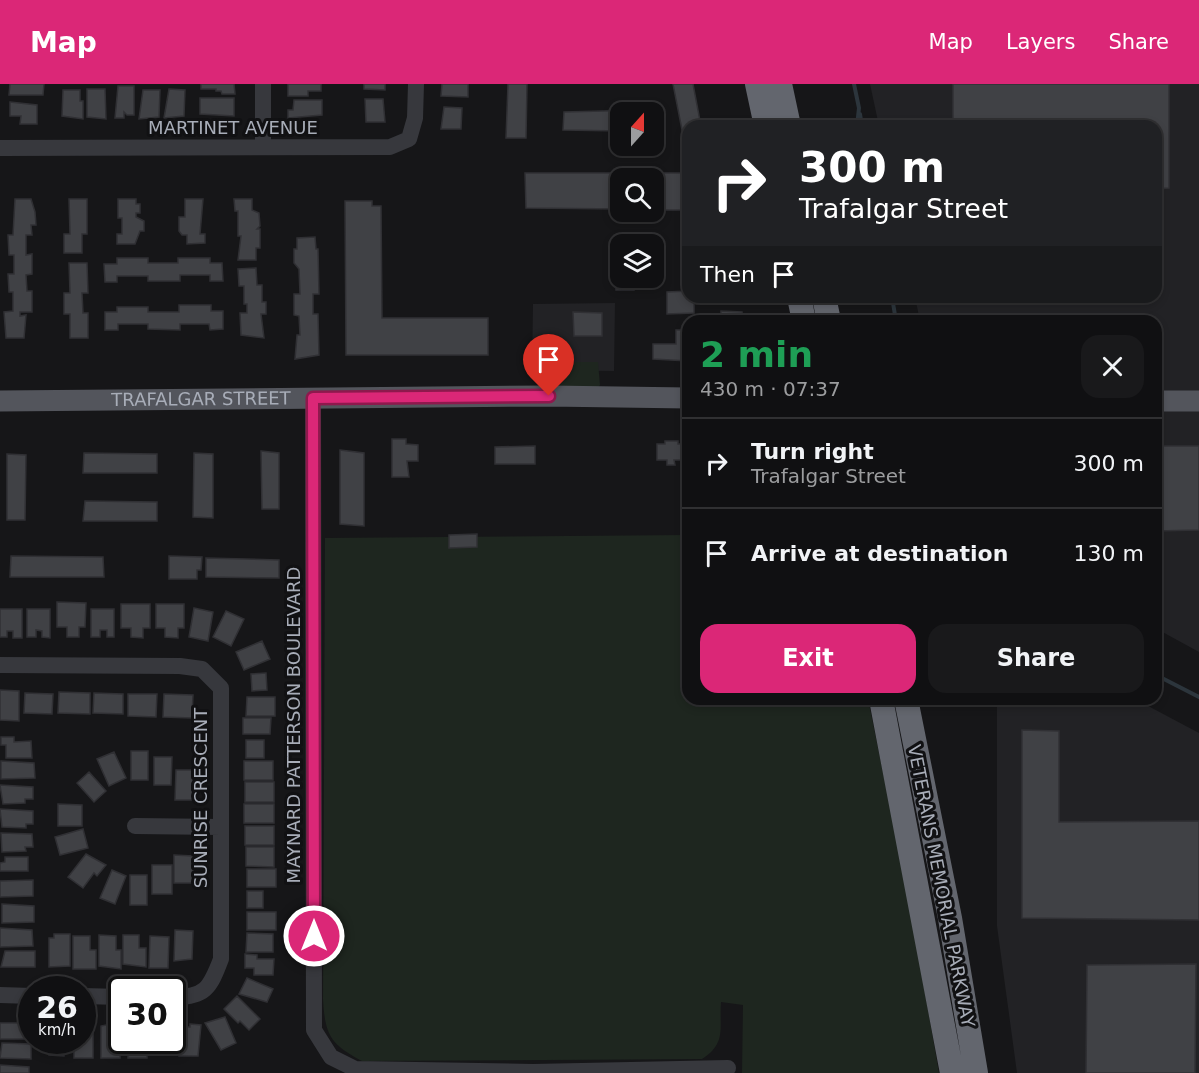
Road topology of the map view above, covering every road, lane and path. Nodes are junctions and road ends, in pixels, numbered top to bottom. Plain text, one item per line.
1 (264, 84) edge
2 (416, 84) edge
3 (757, 84) edge
4 (780, 84) edge
5 (765, 120) edge
6 (788, 120) edge
7 (263, 147) junction
8 (0, 148) edge
9 (313, 398) junction
10 (682, 398) edge
11 (0, 401) edge
12 (1162, 401) edge
13 (1199, 401) edge
14 (0, 665) edge
15 (882, 705) edge
16 (907, 705) edge
17 (135, 826) dead end
18 (221, 827) junction
19 (0, 995) edge
20 (18, 996) edge
21 (186, 998) edge
22 (728, 1068) dead end
23 (533, 1073) edge
24 (952, 1073) edge
25 (976, 1073) edge

1 - 7 street
2 - 7 street, MARTINET AVENUE
3 - 5 highway
4 - 6 highway
7 - 8 street, MARTINET AVENUE
9 - 10 main road, TRAFALGAR STREET
9 - 11 main road, TRAFALGAR STREET
9 - 23 street, MAYNARD PATTERSON BOULEVARD
12 - 13 main road
14 - 18 street, SUNRISE CRESCENT
15 - 24 highway, VETERANS MEMORIAL PARKWAY
16 - 25 highway, VETERANS MEMORIAL PARKWAY
17 - 18 street
18 - 21 street, SUNRISE CRESCENT
19 - 20 street
22 - 23 street, MAYNARD PATTERSON BOULEVARD

